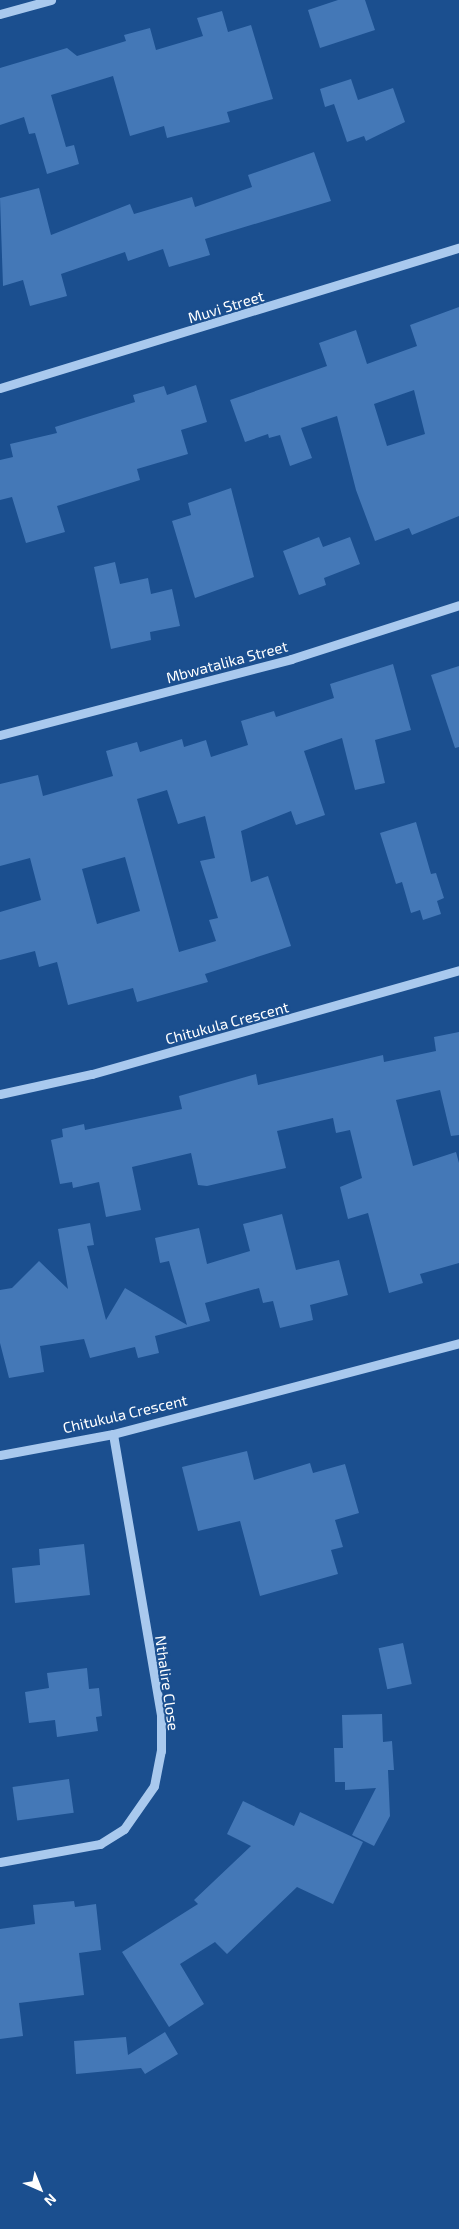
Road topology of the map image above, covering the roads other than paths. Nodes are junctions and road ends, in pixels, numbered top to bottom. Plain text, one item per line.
1 (51, 0) edge
2 (0, 14) edge
3 (459, 248) edge
4 (0, 388) edge
5 (459, 605) edge
6 (0, 735) edge
7 (459, 970) edge
8 (0, 1094) edge
9 (459, 1343) edge
10 (113, 1434) junction
11 (0, 1455) edge
12 (0, 1862) edge

1 - 2 street
3 - 4 street, Muvi Street
5 - 6 street, Mbwatalika Street
7 - 8 street, Chitukula Crescent
9 - 10 street, Chitukula Crescent
10 - 11 street, Chitukula Crescent
10 - 12 street, Nthalire Close

